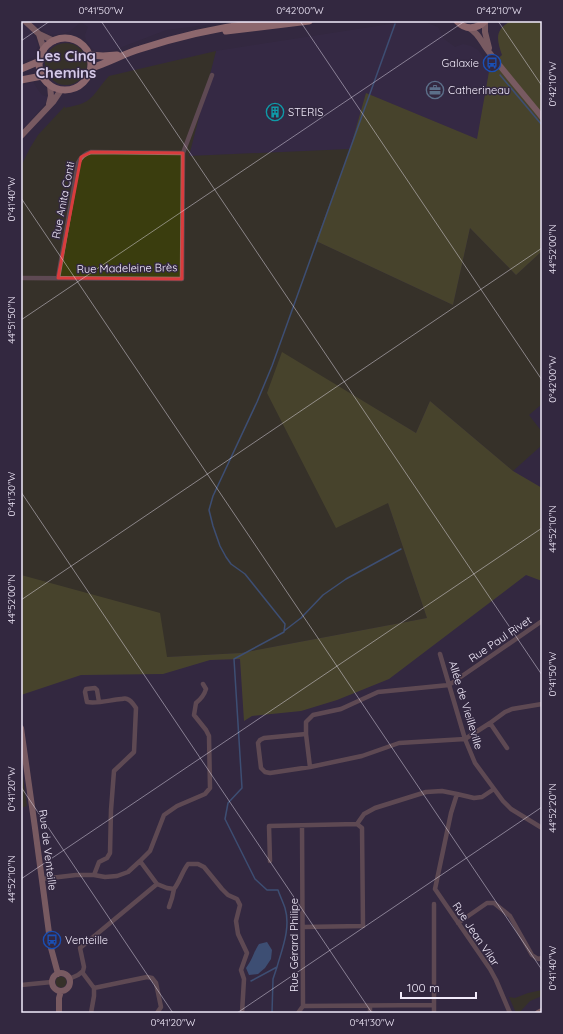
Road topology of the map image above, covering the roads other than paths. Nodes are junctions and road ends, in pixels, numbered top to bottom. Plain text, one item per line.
1 (25, 21) edge
2 (270, 21) edge
3 (309, 21) edge
4 (457, 21) edge
5 (485, 21) edge
6 (469, 28) junction
7 (198, 33) junction
8 (39, 34) junction
9 (54, 41) junction
10 (44, 50) junction
11 (125, 54) junction
12 (90, 55) junction
13 (492, 55) junction
14 (40, 61) junction
15 (91, 68) junction
16 (21, 69) edge
17 (212, 75) dead end
18 (42, 76) junction
19 (21, 80) edge
20 (50, 85) junction
21 (61, 90) junction
22 (49, 105) junction
23 (542, 117) edge
24 (21, 136) edge
25 (183, 153) junction
26 (21, 278) edge
27 (58, 278) junction
28 (542, 621) edge
29 (440, 654) dead end
30 (203, 684) dead end
31 (449, 685) junction
32 (99, 702) dead end
33 (542, 704) edge
34 (490, 723) junction
35 (21, 728) edge
36 (306, 734) junction
37 (465, 739) junction
38 (507, 748) dead end
39 (310, 767) junction
40 (494, 789) junction
41 (457, 794) junction
42 (357, 824) junction
43 (302, 826) junction
44 (542, 828) edge
45 (140, 861) junction
46 (270, 861) dead end
47 (94, 875) junction
48 (42, 879) junction
49 (157, 884) junction
50 (174, 889) junction
51 (434, 904) dead end
52 (169, 907) dead end
53 (458, 922) junction
54 (303, 927) junction
55 (542, 958) edge
56 (82, 972) junction
57 (58, 974) junction
58 (69, 979) junction
59 (52, 982) junction
60 (21, 985) edge
61 (94, 988) junction
62 (61, 991) junction
63 (434, 1005) junction
64 (303, 1006) junction
65 (370, 1006) junction
66 (542, 1011) edge
67 (59, 1013) edge
68 (91, 1013) edge
69 (156, 1013) edge
70 (242, 1013) edge
71 (298, 1013) edge
72 (370, 1013) edge
73 (434, 1013) edge
74 (510, 1013) edge
75 (538, 1013) edge

1 - 8 street
2 - 7 main road
3 - 7 main road
4 - 6 main road
5 - 6 main road
5 - 13 street
6 - 13 street
7 - 11 main road
8 - 9 street
8 - 10 street
9 - 10 main road
9 - 12 main road
10 - 14 main road
11 - 12 main road
11 - 15 main road
12 - 15 main road
13 - 23 street
14 - 16 main road
14 - 18 main road
15 - 21 main road
17 - 25 street
18 - 19 main road
18 - 20 main road
20 - 21 main road
20 - 22 street
21 - 22 street
22 - 24 street
25 - 27 street, Rue Anita Conti
25 - 27 street, Rue Madeleine Brès
26 - 27 street, Rue Madeleine Brès
28 - 31 street, Rue Paul Rivet
29 - 31 street, Allée de Vieilleville
30 - 45 street
31 - 36 street
31 - 37 street, Allée de Vieilleville
32 - 47 street
33 - 34 street
34 - 37 street
34 - 38 street
35 - 48 street, Rue de Venteille
36 - 39 street
36 - 39 street
37 - 39 street
37 - 40 street, Allée de Vieilleville
40 - 41 street
40 - 44 street, Allée de Vieilleville
41 - 42 street
41 - 53 street, Rue Jean Vilar
42 - 43 street
42 - 54 street
43 - 46 street
43 - 54 street, Rue Gérard Philipe
45 - 47 street
45 - 49 street
47 - 48 street
48 - 57 street, Rue de Venteille
49 - 50 street
49 - 56 street
50 - 52 street
50 - 70 street
51 - 63 street
53 - 55 street
53 - 74 street, Rue Jean Vilar
54 - 64 street, Rue Gérard Philipe
56 - 58 street
56 - 61 street
57 - 58 street
57 - 59 street
58 - 62 street
59 - 60 street
59 - 62 street
61 - 68 street
61 - 69 street
62 - 67 street
63 - 65 street, Rue Gérard Philipe
63 - 73 street
64 - 65 street, Rue Gérard Philipe
64 - 71 street
65 - 72 street
66 - 75 street

